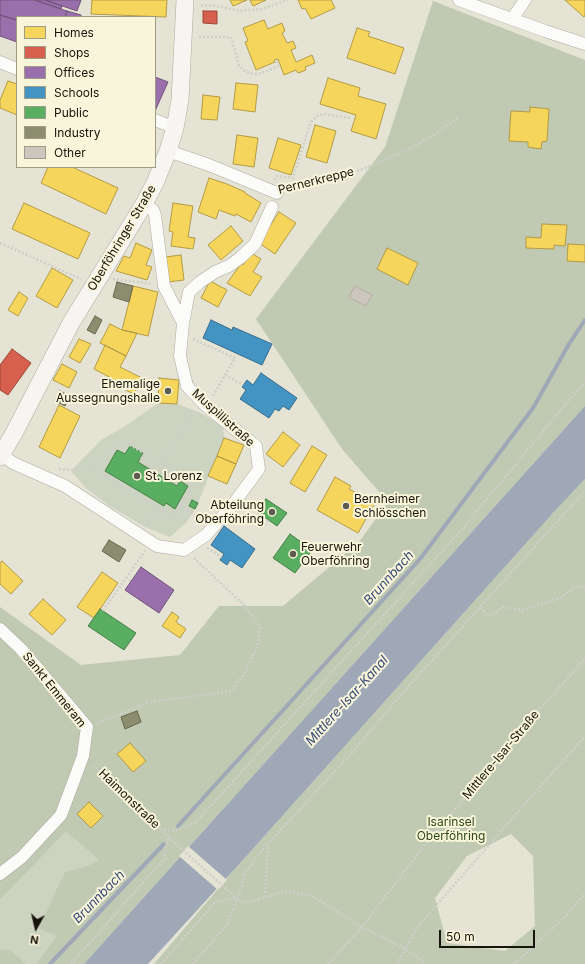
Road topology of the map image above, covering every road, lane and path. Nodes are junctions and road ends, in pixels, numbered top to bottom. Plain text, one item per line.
1 (288, 0) edge
2 (459, 0) edge
3 (524, 0) edge
4 (193, 2) edge
5 (512, 19) junction
6 (199, 37) dead end
7 (585, 44) edge
8 (276, 60) dead end
9 (0, 62) edge
10 (16, 69) edge
11 (459, 117) dead end
12 (350, 118) dead end
13 (156, 120) edge
14 (175, 128) junction
15 (168, 151) junction
16 (273, 192) junction
17 (144, 204) junction
18 (272, 207) dead end
19 (0, 243) edge
20 (96, 281) junction
21 (164, 286) junction
22 (183, 323) junction
23 (182, 337) junction
24 (225, 375) junction
25 (585, 383) edge
26 (243, 385) dead end
27 (207, 407) junction
28 (194, 411) dead end
29 (145, 453) junction
30 (1, 456) edge
31 (141, 457) dead end
32 (162, 464) junction
33 (90, 466) junction
34 (72, 470) dead end
35 (176, 473) junction
36 (178, 484) dead end
37 (585, 491) edge
38 (180, 504) junction
39 (158, 507) junction
40 (193, 513) dead end
41 (268, 520) dead end
42 (265, 525) dead end
43 (145, 527) dead end
44 (150, 542) junction
45 (184, 550) junction
46 (126, 577) junction
47 (131, 581) dead end
48 (585, 587) edge
49 (108, 598) dead end
50 (111, 600) junction
51 (481, 607) junction
52 (103, 611) dead end
53 (0, 630) edge
54 (585, 659) edge
55 (87, 727) junction
56 (585, 736) edge
57 (83, 756) junction
58 (160, 829) junction
59 (169, 838) junction
60 (268, 844) junction
61 (0, 874) edge
62 (585, 893) edge
63 (265, 897) junction
64 (235, 898) junction
65 (237, 902) junction
66 (362, 927) junction
67 (405, 949) junction
68 (71, 964) edge
69 (161, 964) edge
70 (193, 964) edge
71 (328, 964) edge
72 (397, 964) edge
73 (426, 964) edge
74 (514, 964) edge

1 - 4 path
2 - 5 street
3 - 5 street
4 - 14 main road, Oberföhringer Straße
5 - 7 street
6 - 8 path
9 - 10 street
11 - 16 path, Pernerkreppe
12 - 16 path
13 - 14 street
14 - 15 main road, Oberföhringer Straße
15 - 16 street, Pernerkreppe
15 - 17 main road, Oberföhringer Straße
17 - 20 main road, Oberföhringer Straße
17 - 21 street
18 - 22 street, Muspillistraße
19 - 20 path
20 - 21 path
20 - 30 main road, Oberföhringer Straße
21 - 22 street
22 - 23 street, Muspillistraße
23 - 24 path
23 - 27 street, Muspillistraße
24 - 26 path
24 - 27 path
25 - 58 path
27 - 45 street, Muspillistraße
28 - 32 path
29 - 31 path
29 - 32 path
29 - 33 path
30 - 44 street
32 - 35 path
33 - 34 path
33 - 39 path
35 - 36 path
35 - 38 path
37 - 51 path
38 - 39 path
38 - 40 path
39 - 43 path
41 - 42 path
44 - 45 street
44 - 46 path
45 - 55 path
46 - 47 path
46 - 50 path
48 - 51 path
49 - 50 path
50 - 52 path
51 - 60 path
53 - 55 street, Sankt Emmeram
54 - 66 path, Mittlere-Isar-Straße
55 - 57 street, Sankt Emmeram
56 - 67 path
57 - 58 path, Haimonstraße
57 - 61 street, Sankt Emmeram
58 - 59 path, Haimonstraße
59 - 64 path, Haimonstraße
59 - 68 path
60 - 63 path
60 - 65 path
62 - 74 path
63 - 65 path
63 - 66 path
64 - 65 path, Haimonstraße
64 - 69 path
65 - 70 path
66 - 67 path
66 - 71 path, Mittlere-Isar-Straße
67 - 72 path
67 - 73 path

